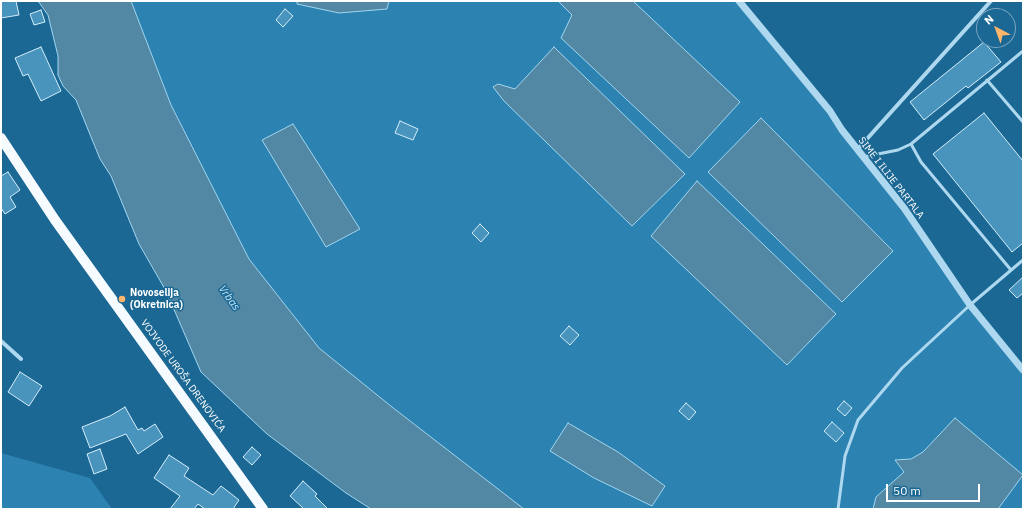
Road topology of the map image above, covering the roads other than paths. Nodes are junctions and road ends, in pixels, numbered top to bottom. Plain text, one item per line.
1 (739, 1) edge
2 (991, 1) edge
3 (1023, 51) edge
4 (987, 80) junction
5 (1023, 122) edge
6 (1, 138) edge
7 (911, 144) junction
8 (857, 150) junction
9 (863, 157) junction
10 (1023, 260) edge
11 (1011, 270) junction
12 (970, 305) junction
13 (1, 341) edge
14 (21, 359) dead end
15 (1023, 370) edge
16 (264, 509) edge
17 (838, 509) edge

1 - 8 street, SIME I ILIJE PARTALA
2 - 8 street
3 - 4 lane
4 - 5 lane
4 - 7 lane
6 - 16 main road, VOJVODE UROŠA DRENOVIĆA
7 - 9 lane
7 - 11 lane
8 - 9 street, SIME I ILIJE PARTALA
9 - 12 street, SIME I ILIJE PARTALA
10 - 11 lane
11 - 12 lane
12 - 15 street, SIME I ILIJE PARTALA
12 - 17 lane
13 - 14 street

